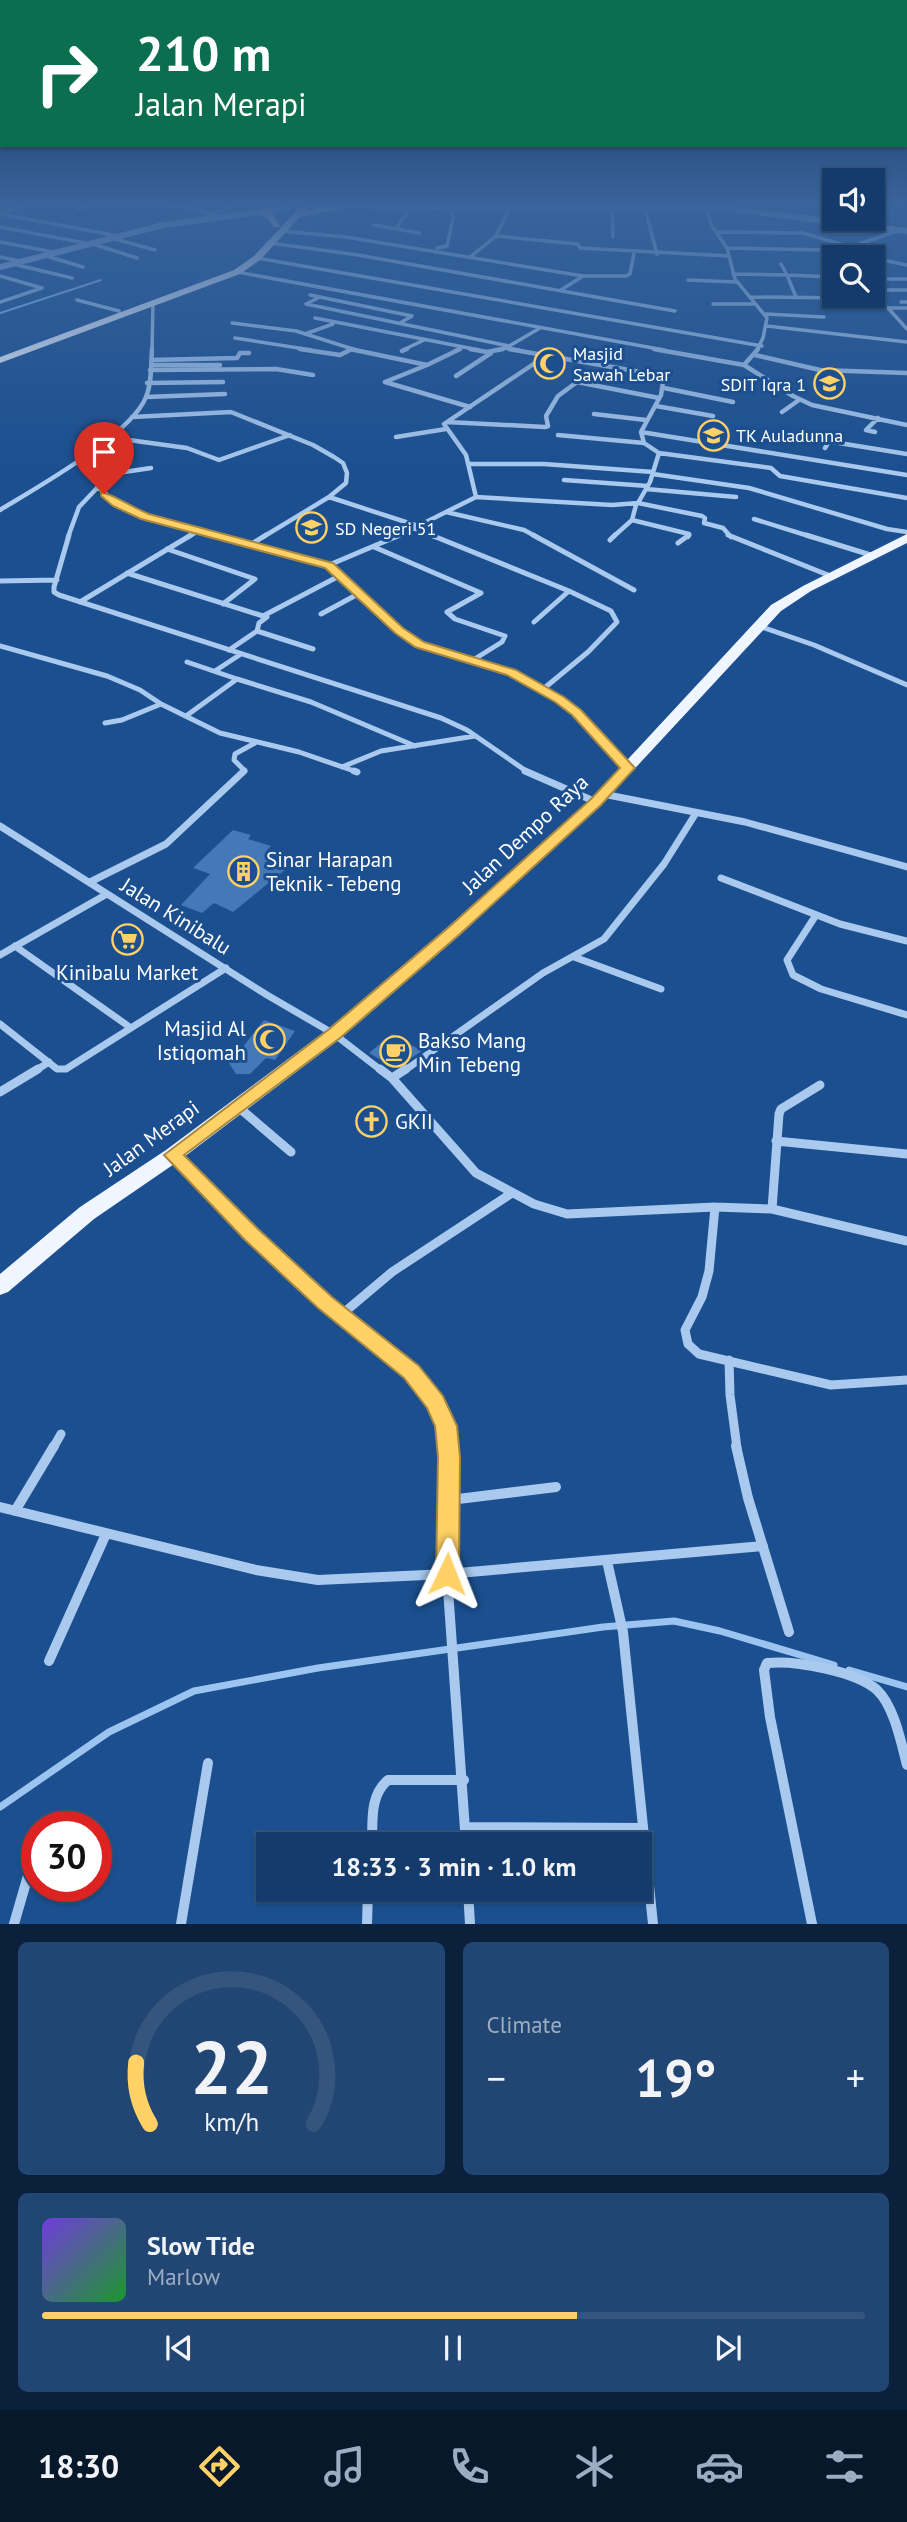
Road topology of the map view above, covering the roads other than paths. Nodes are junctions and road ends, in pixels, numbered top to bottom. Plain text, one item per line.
1 (31, 292) edge
2 (168, 292) edge
3 (185, 292) edge
4 (350, 292) edge
5 (463, 292) edge
6 (570, 292) edge
7 (745, 292) edge
8 (794, 292) edge
9 (310, 295) dead end
10 (320, 297) junction
11 (750, 297) junction
12 (386, 298) junction
13 (796, 298) junction
14 (77, 300) dead end
15 (0, 302) edge
16 (901, 302) dead end
17 (907, 302) edge
18 (153, 304) junction
19 (713, 304) dead end
20 (756, 304) junction
21 (369, 306) junction
22 (427, 306) junction
23 (888, 307) junction
24 (907, 308) edge
25 (119, 311) junction
26 (676, 311) dead end
27 (411, 314) junction
28 (766, 314) junction
29 (824, 317) dead end
30 (315, 318) dead end
31 (232, 323) dead end
32 (336, 323) junction
33 (400, 323) junction
34 (766, 326) junction
35 (421, 327) junction
36 (540, 328) junction
37 (907, 330) edge
38 (304, 334) junction
39 (403, 336) junction
40 (235, 338) dead end
41 (425, 340) junction
42 (907, 342) edge
43 (762, 346) junction
44 (508, 347) junction
45 (461, 348) junction
46 (352, 349) junction
47 (402, 351) dead end
48 (495, 351) junction
49 (249, 353) dead end
50 (547, 355) junction
51 (755, 355) junction
52 (0, 357) edge
53 (151, 365) junction
54 (427, 365) junction
55 (744, 365) junction
56 (907, 373) edge
57 (313, 375) dead end
58 (456, 376) dead end
59 (223, 382) dead end
60 (148, 383) junction
61 (664, 388) junction
62 (225, 394) dead end
63 (146, 397) junction
64 (659, 398) junction
65 (799, 400) junction
66 (733, 402) dead end
67 (470, 407) junction
68 (656, 407) junction
69 (782, 412) dead end
70 (594, 414) dead end
71 (713, 416) dead end
72 (132, 417) junction
73 (878, 418) junction
74 (646, 420) junction
75 (447, 422) junction
76 (907, 425) edge
77 (446, 429) junction
78 (641, 432) junction
79 (875, 432) dead end
80 (290, 435) junction
81 (558, 435) dead end
82 (396, 437) dead end
83 (107, 438) junction
84 (644, 443) junction
85 (825, 447) dead end
86 (659, 453) junction
87 (907, 454) edge
88 (84, 456) junction
89 (468, 464) junction
90 (151, 468) dead end
91 (653, 473) junction
92 (907, 475) edge
93 (97, 476) junction
94 (564, 480) dead end
95 (97, 487) junction
96 (647, 487) junction
97 (329, 497) junction
98 (476, 497) junction
99 (736, 497) dead end
100 (907, 498) edge
101 (637, 504) junction
102 (1, 509) edge
103 (445, 512) junction
104 (754, 519) dead end
105 (632, 520) junction
106 (415, 527) junction
107 (199, 531) junction
108 (907, 532) edge
109 (907, 538) edge
110 (610, 540) dead end
111 (678, 543) dead end
112 (250, 545) junction
113 (374, 547) junction
114 (167, 549) junction
115 (875, 557) junction
116 (329, 565) junction
117 (127, 573) junction
118 (341, 575) junction
119 (833, 577) junction
120 (57, 580) junction
121 (0, 581) edge
122 (634, 590) dead end
123 (569, 591) junction
124 (360, 593) junction
125 (80, 602) junction
126 (223, 604) junction
127 (321, 614) dead end
128 (267, 616) junction
129 (534, 622) dead end
130 (759, 626) junction
131 (257, 631) junction
132 (0, 646) edge
133 (313, 649) dead end
134 (229, 650) junction
135 (241, 654) junction
136 (472, 660) junction
137 (187, 662) dead end
138 (215, 671) junction
139 (237, 679) junction
140 (907, 685) edge
141 (542, 690) junction
142 (161, 704) junction
143 (186, 716) junction
144 (105, 723) dead end
145 (475, 736) junction
146 (255, 743) junction
147 (415, 746) junction
148 (342, 767) junction
149 (628, 768) junction
150 (357, 772) dead end
151 (599, 798) junction
152 (696, 813) junction
153 (0, 826) edge
154 (907, 867) edge
155 (721, 878) dead end
156 (90, 882) junction
157 (107, 894) junction
158 (816, 915) junction
159 (907, 941) edge
160 (15, 946) junction
161 (0, 955) edge
162 (574, 957) junction
163 (226, 968) junction
164 (661, 989) dead end
165 (907, 1015) edge
166 (0, 1024) edge
167 (131, 1028) junction
168 (334, 1034) junction
169 (49, 1062) junction
170 (392, 1078) junction
171 (820, 1085) dead end
172 (0, 1091) edge
173 (237, 1106) junction
174 (776, 1141) junction
175 (291, 1152) dead end
176 (907, 1154) edge
177 (173, 1155) junction
178 (512, 1193) junction
179 (715, 1207) junction
180 (772, 1209) junction
181 (907, 1241) edge
182 (0, 1286) edge
183 (341, 1315) junction
184 (729, 1360) junction
185 (907, 1380) edge
186 (61, 1434) dead end
187 (556, 1487) dead end
188 (450, 1500) junction
189 (0, 1507) edge
190 (15, 1511) junction
191 (106, 1534) junction
192 (763, 1546) junction
193 (607, 1560) junction
194 (447, 1574) junction
195 (789, 1632) dead end
196 (49, 1661) dead end
197 (208, 1763) dead end
198 (907, 1765) edge
199 (464, 1780) junction
200 (465, 1828) junction
201 (643, 1828) junction
202 (373, 1832) edge
203 (465, 1832) edge
204 (21, 1899) edge
205 (368, 1902) edge
206 (469, 1902) edge
207 (14, 1923) edge
208 (181, 1923) edge
209 (367, 1923) edge
210 (470, 1923) edge
211 (653, 1923) edge
212 (811, 1923) edge

1 - 15 street
2 - 25 main road
3 - 18 main road
4 - 12 street
5 - 43 street
6 - 26 street
7 - 11 street
8 - 13 street
9 - 10 street
10 - 21 street
10 - 33 street
11 - 13 street
11 - 20 street
12 - 21 street
12 - 22 street
13 - 23 street
14 - 25 street
16 - 17 street
18 - 52 main road
18 - 53 street
19 - 20 street
20 - 28 street
21 - 27 street
22 - 27 street
22 - 36 street
23 - 24 street
23 - 37 street
25 - 52 main road
27 - 33 street
28 - 29 street
28 - 34 street
30 - 32 street
31 - 38 street
32 - 38 street
32 - 39 street
33 - 35 street
34 - 42 street
34 - 43 street
35 - 39 street
35 - 44 street
36 - 44 street
36 - 55 street
38 - 46 street
39 - 41 street
40 - 46 street
41 - 45 street
41 - 47 street
43 - 51 street
44 - 48 street
44 - 50 street
45 - 48 street
45 - 54 street
46 - 54 street
48 - 58 street
49 - 53 street
50 - 61 street
50 - 67 street
51 - 55 street
51 - 56 street
53 - 57 street
53 - 60 street
54 - 67 street
55 - 65 street
59 - 60 street
60 - 63 street
61 - 64 street
61 - 66 street
62 - 63 street
63 - 72 street
64 - 68 street
64 - 75 street
65 - 69 street
65 - 73 street
67 - 75 street
68 - 71 street
68 - 74 street
70 - 74 street
72 - 80 street
72 - 83 street
73 - 76 street
73 - 79 street
74 - 78 street
75 - 77 street
77 - 82 street
77 - 89 street
78 - 84 street
78 - 92 street
80 - 83 street
80 - 97 street
81 - 84 street
83 - 88 street
84 - 86 street
85 - 87 street
86 - 91 street
86 - 100 street
88 - 93 street
88 - 102 street
89 - 91 street
89 - 98 street
90 - 93 street
91 - 96 street
91 - 108 street
93 - 95 street
94 - 96 street
95 - 107 street
95 - 120 street
96 - 99 street
96 - 101 street
97 - 106 street
97 - 112 street
98 - 101 street
98 - 103 street
101 - 105 street
101 - 119 street
103 - 106 street
103 - 122 street
104 - 115 street
105 - 110 street
105 - 111 street
106 - 113 street
106 - 123 street
107 - 112 street
107 - 114 street
109 - 115 main road, Jalan Dempo Raya
112 - 116 street
113 - 116 street
113 - 136 street
114 - 117 street
114 - 126 street
115 - 119 main road, Jalan Dempo Raya
116 - 118 street
117 - 125 street
117 - 126 street
118 - 124 street
118 - 128 street
119 - 130 main road, Jalan Dempo Raya
120 - 121 street
120 - 125 street
123 - 129 street
123 - 141 street
124 - 127 street
124 - 136 street
125 - 134 street
126 - 128 street
128 - 131 street
130 - 140 street
130 - 149 main road, Jalan Dempo Raya
131 - 133 street
131 - 134 street
132 - 142 street
134 - 135 street
135 - 138 street
135 - 145 street
136 - 141 street
137 - 138 street
138 - 139 street
139 - 143 street
139 - 147 street
141 - 149 street
142 - 143 street
142 - 144 street
143 - 146 street
145 - 147 street
145 - 151 street
146 - 148 street
146 - 156 street
147 - 148 street
148 - 150 street
149 - 151 main road, Jalan Dempo Raya
151 - 152 street
151 - 168 main road, Jalan Dempo Raya
152 - 154 street
152 - 162 street
153 - 156 street, Jalan Kinibalu
155 - 158 street
156 - 157 street, Jalan Kinibalu
157 - 160 street
157 - 163 street, Jalan Kinibalu
158 - 159 street
158 - 165 street
160 - 161 street
160 - 167 street
162 - 164 street
162 - 170 street
163 - 167 street
163 - 168 street, Jalan Kinibalu
166 - 169 street
167 - 169 street
168 - 170 street, Jalan Kinibalu
168 - 173 main road, Jalan Merapi
169 - 172 street
170 - 178 street, Jalan Kinibalu
171 - 174 street
173 - 175 street
173 - 177 main road, Jalan Merapi
174 - 176 street
174 - 180 street
177 - 182 main road, Jalan Merapi
177 - 183 street
178 - 179 street, Jalan Kinibalu
178 - 183 street
179 - 180 street, Jalan Kinibalu
179 - 184 street
180 - 181 street, Jalan Kinibalu
183 - 188 street
184 - 185 street
184 - 192 street
186 - 190 street
187 - 188 street
188 - 194 street
189 - 190 street
190 - 191 street
191 - 194 street
191 - 196 street
192 - 193 street
192 - 195 street
193 - 194 street
193 - 201 street
194 - 199 street
197 - 208 street
198 - 212 street
199 - 200 street
199 - 202 street
200 - 201 street
200 - 203 street
201 - 211 street
204 - 207 street
205 - 209 street
206 - 210 street

